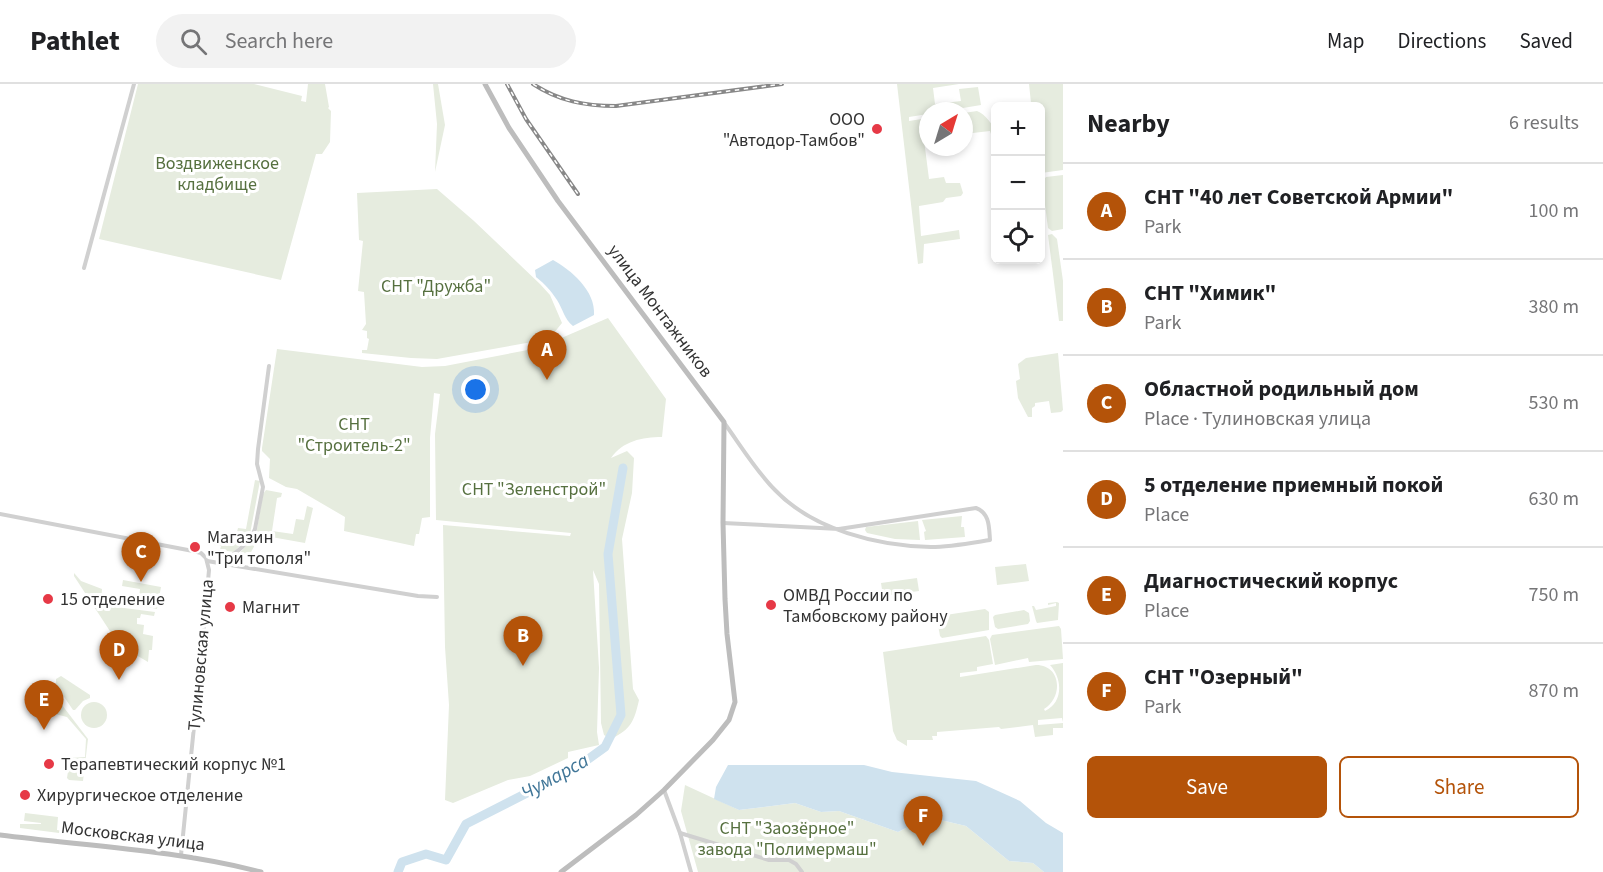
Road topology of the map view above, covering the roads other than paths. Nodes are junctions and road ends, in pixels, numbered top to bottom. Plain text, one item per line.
1 (134, 84) edge
2 (485, 84) edge
3 (84, 268) dead end
4 (269, 366) dead end
5 (724, 422) junction
6 (0, 514) edge
7 (723, 523) junction
8 (839, 529) junction
9 (207, 561) junction
10 (221, 562) junction
11 (437, 597) dead end
12 (664, 790) junction
13 (680, 834) junction
14 (0, 835) edge
15 (181, 855) junction
16 (261, 872) edge
17 (561, 872) edge
18 (691, 872) edge
19 (802, 872) edge

1 - 3 street
2 - 5 main road, улица Монтажников
4 - 10 street
5 - 7 main road
5 - 8 street, улица Монтажников
6 - 9 street, Тулиновская улица
7 - 8 street
7 - 12 main road
8 - 8 street, улица Монтажников
9 - 10 street
9 - 15 street, Тулиновская улица
10 - 11 street
12 - 13 street
12 - 17 main road
13 - 18 street
13 - 19 street
14 - 15 main road, Московская улица
15 - 16 main road, Московская улица

